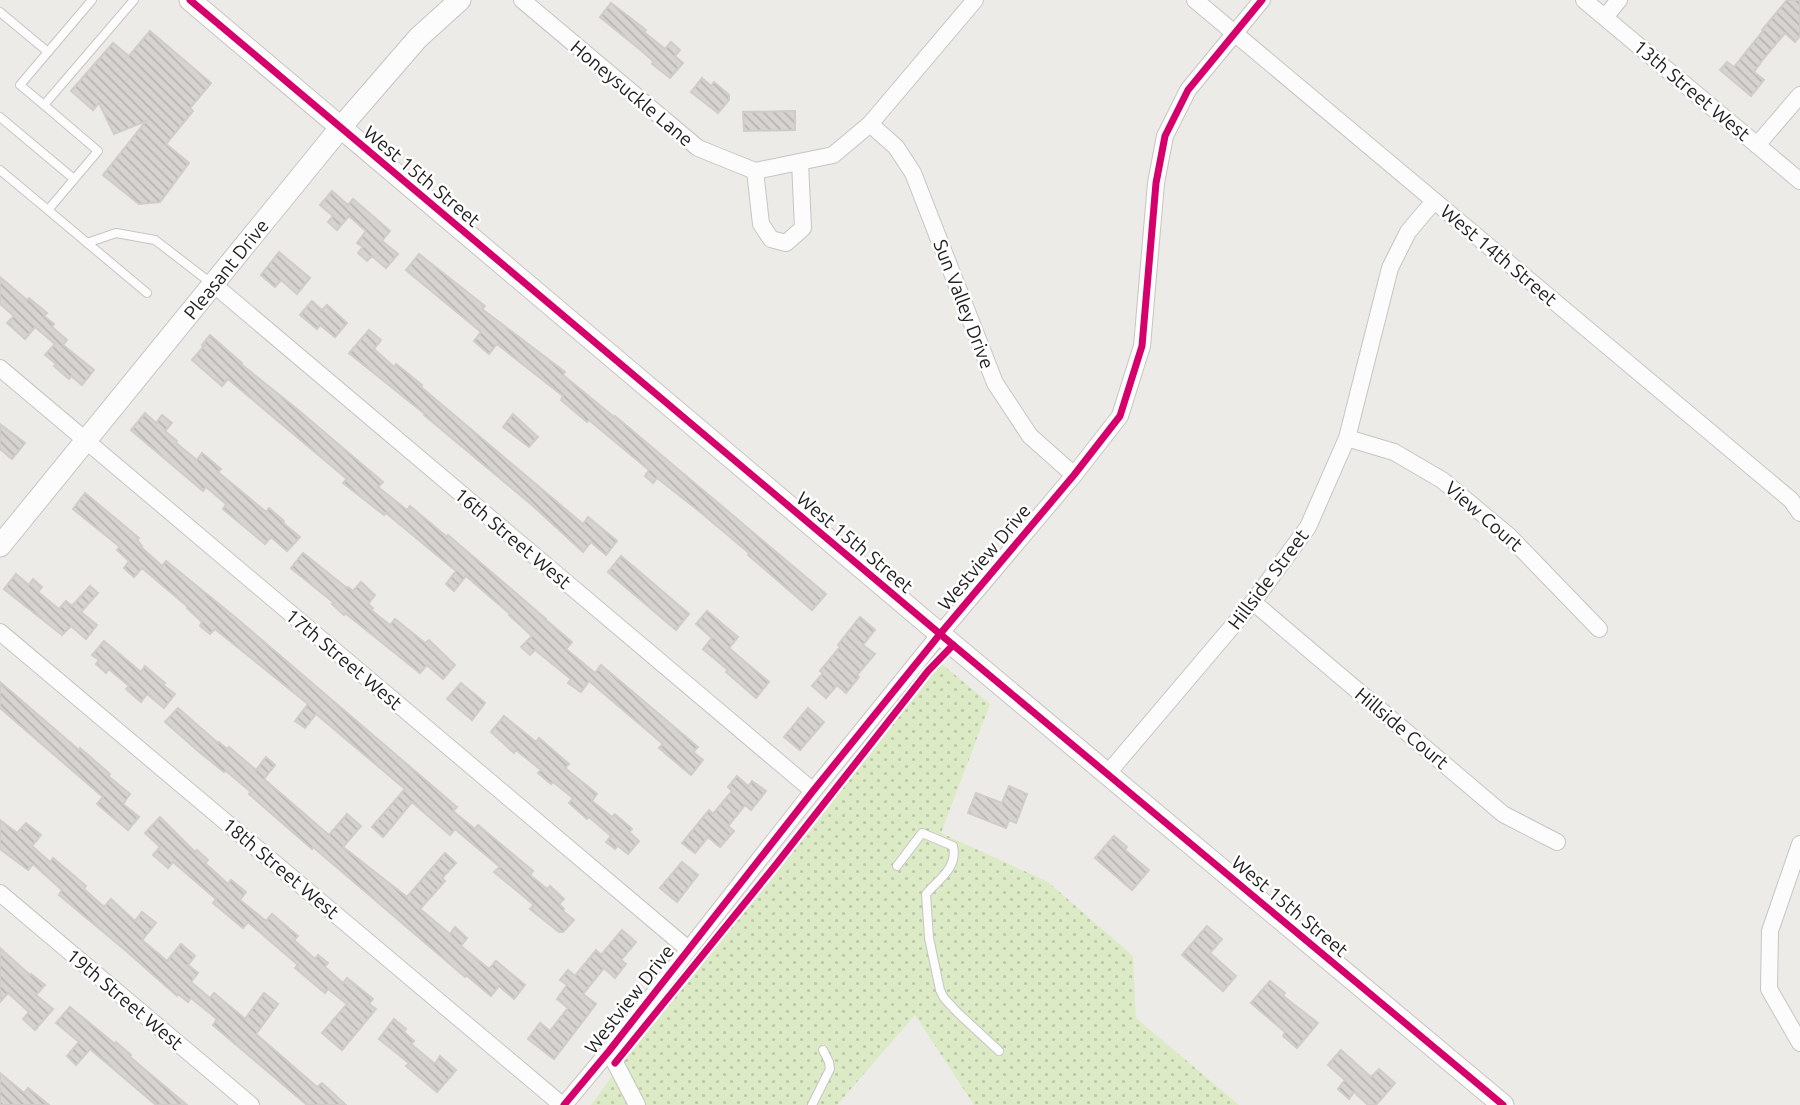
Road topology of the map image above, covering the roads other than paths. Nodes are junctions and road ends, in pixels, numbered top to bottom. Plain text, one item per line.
1 (92, 0) edge
2 (134, 0) edge
3 (190, 0) edge
4 (460, 0) edge
5 (522, 0) edge
6 (975, 0) edge
7 (1195, 0) edge
8 (1262, 0) edge
9 (1584, 0) edge
10 (1619, 0) edge
11 (0, 12) edge
12 (1605, 17) junction
13 (1234, 33) junction
14 (48, 52) junction
15 (1800, 95) edge
16 (44, 105) junction
17 (0, 117) edge
18 (870, 124) junction
19 (341, 127) junction
20 (1757, 145) junction
21 (800, 162) junction
22 (0, 170) edge
23 (755, 171) junction
24 (74, 179) junction
25 (1800, 181) edge
26 (1434, 201) junction
27 (48, 210) junction
28 (87, 243) junction
29 (213, 285) junction
30 (147, 293) dead end
31 (0, 368) edge
32 (1347, 438) junction
33 (86, 440) junction
34 (1074, 475) junction
35 (1800, 513) edge
36 (0, 546) edge
37 (1253, 603) junction
38 (1598, 629) dead end
39 (0, 632) edge
40 (940, 634) junction
41 (1108, 773) junction
42 (813, 791) junction
43 (1557, 842) dead end
44 (1800, 844) edge
45 (897, 866) dead end
46 (0, 893) edge
47 (688, 949) junction
48 (1800, 1043) edge
49 (823, 1050) dead end
50 (609, 1051) junction
51 (999, 1052) dead end
52 (251, 1105) edge
53 (563, 1105) edge
54 (637, 1105) edge
55 (812, 1105) edge
56 (1503, 1105) edge

1 - 14 lane
2 - 16 lane
3 - 19 street, West 15th Street
4 - 19 street, Pleasant Drive
5 - 23 street, Honeysuckle Lane
6 - 18 street
7 - 13 street, West 14th Street
8 - 13 street, Westview Drive
9 - 12 street, 13th Street West
10 - 12 street
11 - 14 lane
12 - 20 street, 13th Street West
13 - 26 street, West 14th Street
13 - 34 street, Westview Drive
14 - 16 lane
15 - 20 street
16 - 24 lane
17 - 24 lane
18 - 21 street
18 - 34 street, Sun Valley Drive
19 - 29 street, Pleasant Drive
19 - 40 street, West 15th Street
20 - 25 street, 13th Street West
21 - 23 street
21 - 23 street
22 - 27 lane
24 - 27 lane
26 - 32 street, Hillside Street
26 - 35 street, West 14th Street
27 - 28 lane
28 - 29 lane
28 - 30 lane
29 - 33 street, Pleasant Drive
29 - 42 street, 16th Street West
31 - 33 street, 17th Street West
32 - 37 street, Hillside Street
32 - 38 street, View Court
33 - 36 street, Pleasant Drive
33 - 47 street, 17th Street West
34 - 40 street, Westview Drive
37 - 41 street, Hillside Street
37 - 43 street, Hillside Court
39 - 53 street, 18th Street West
40 - 41 street, West 15th Street
40 - 42 street, Westview Drive
41 - 56 street, West 15th Street
42 - 47 street, Westview Drive
44 - 48 street
45 - 51 lane
46 - 52 street, 19th Street West
47 - 50 street, Westview Drive
49 - 55 lane
50 - 53 street, Westview Drive
50 - 54 street

